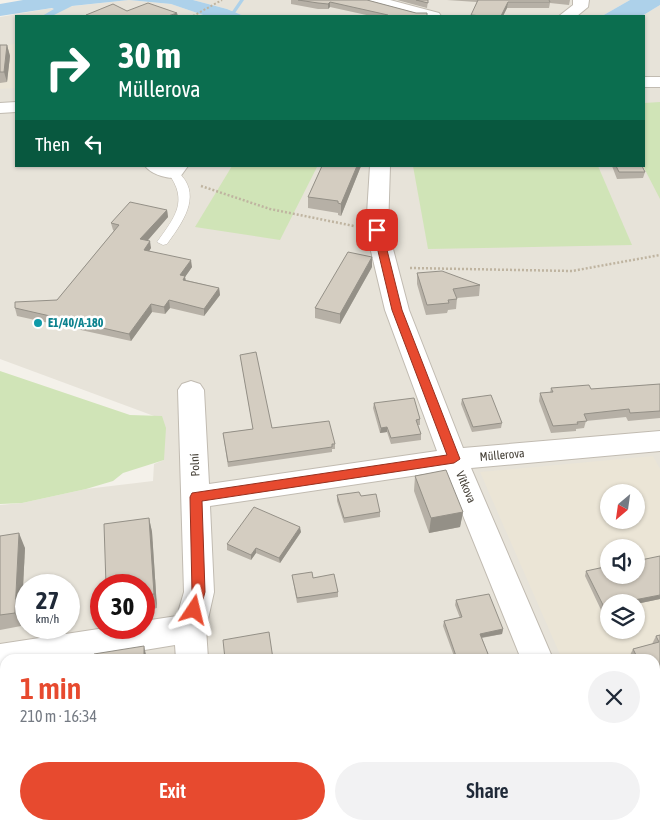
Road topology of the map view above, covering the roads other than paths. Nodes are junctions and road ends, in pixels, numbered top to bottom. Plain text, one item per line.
1 (372, 0) edge
2 (581, 0) edge
3 (430, 15) edge
4 (568, 15) edge
5 (645, 82) edge
6 (660, 82) edge
7 (15, 107) edge
8 (0, 108) edge
9 (380, 167) edge
10 (168, 168) edge
11 (163, 242) dead end
12 (191, 390) dead end
13 (660, 442) edge
14 (454, 459) junction
15 (196, 497) junction
16 (191, 644) edge
17 (72, 654) edge
18 (535, 654) edge

1 - 3 street
2 - 4 street
5 - 6 street
7 - 8 street
9 - 14 street, Vítkova
10 - 11 lane
12 - 15 street, Polní
13 - 14 street, Müllerova
14 - 15 street, Müllerova
14 - 18 street, Vítkova
15 - 16 street, Polní
16 - 17 street, Polní

